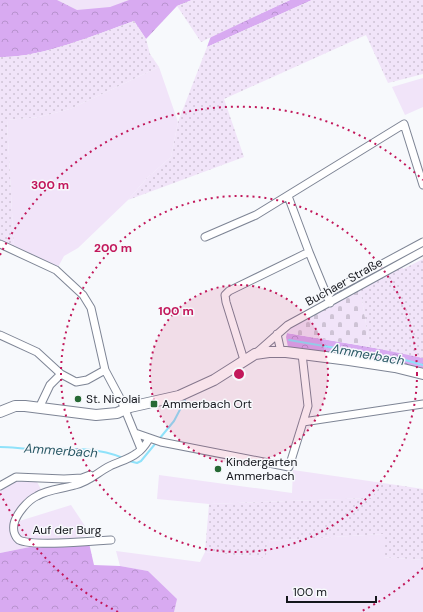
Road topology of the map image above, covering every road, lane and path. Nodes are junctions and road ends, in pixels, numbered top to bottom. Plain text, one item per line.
1 (423, 185) edge
2 (288, 196) junction
3 (205, 237) dead end
4 (423, 242) edge
5 (0, 244) edge
6 (423, 251) edge
7 (308, 252) junction
8 (328, 300) junction
9 (277, 334) junction
10 (0, 335) edge
11 (281, 352) junction
12 (255, 354) junction
13 (302, 354) junction
14 (244, 360) junction
15 (105, 370) junction
16 (61, 374) junction
17 (423, 374) edge
18 (423, 404) edge
19 (39, 408) junction
20 (124, 409) junction
21 (0, 412) edge
22 (303, 422) junction
23 (135, 433) junction
24 (154, 440) junction
25 (141, 449) junction
26 (101, 471) junction
27 (0, 486) edge
28 (111, 540) dead end

1 - 2 street
2 - 3 street
2 - 7 street
4 - 8 street, Buchaer Straße
5 - 15 street
6 - 8 street, Buchaer Straße
7 - 8 street
7 - 14 street
8 - 9 street, Buchaer Straße
9 - 11 street
9 - 12 street, Buchaer Straße
10 - 16 street
11 - 12 main road
11 - 13 main road
12 - 14 main road
13 - 17 main road
13 - 22 street
14 - 20 main road
15 - 16 street
15 - 20 street
16 - 19 street
18 - 22 street
19 - 20 main road
19 - 21 main road
20 - 23 street
22 - 24 street
23 - 24 street
23 - 25 street
24 - 25 street
25 - 26 street, Auf der Burg
26 - 27 street
26 - 28 street, Auf der Burg

